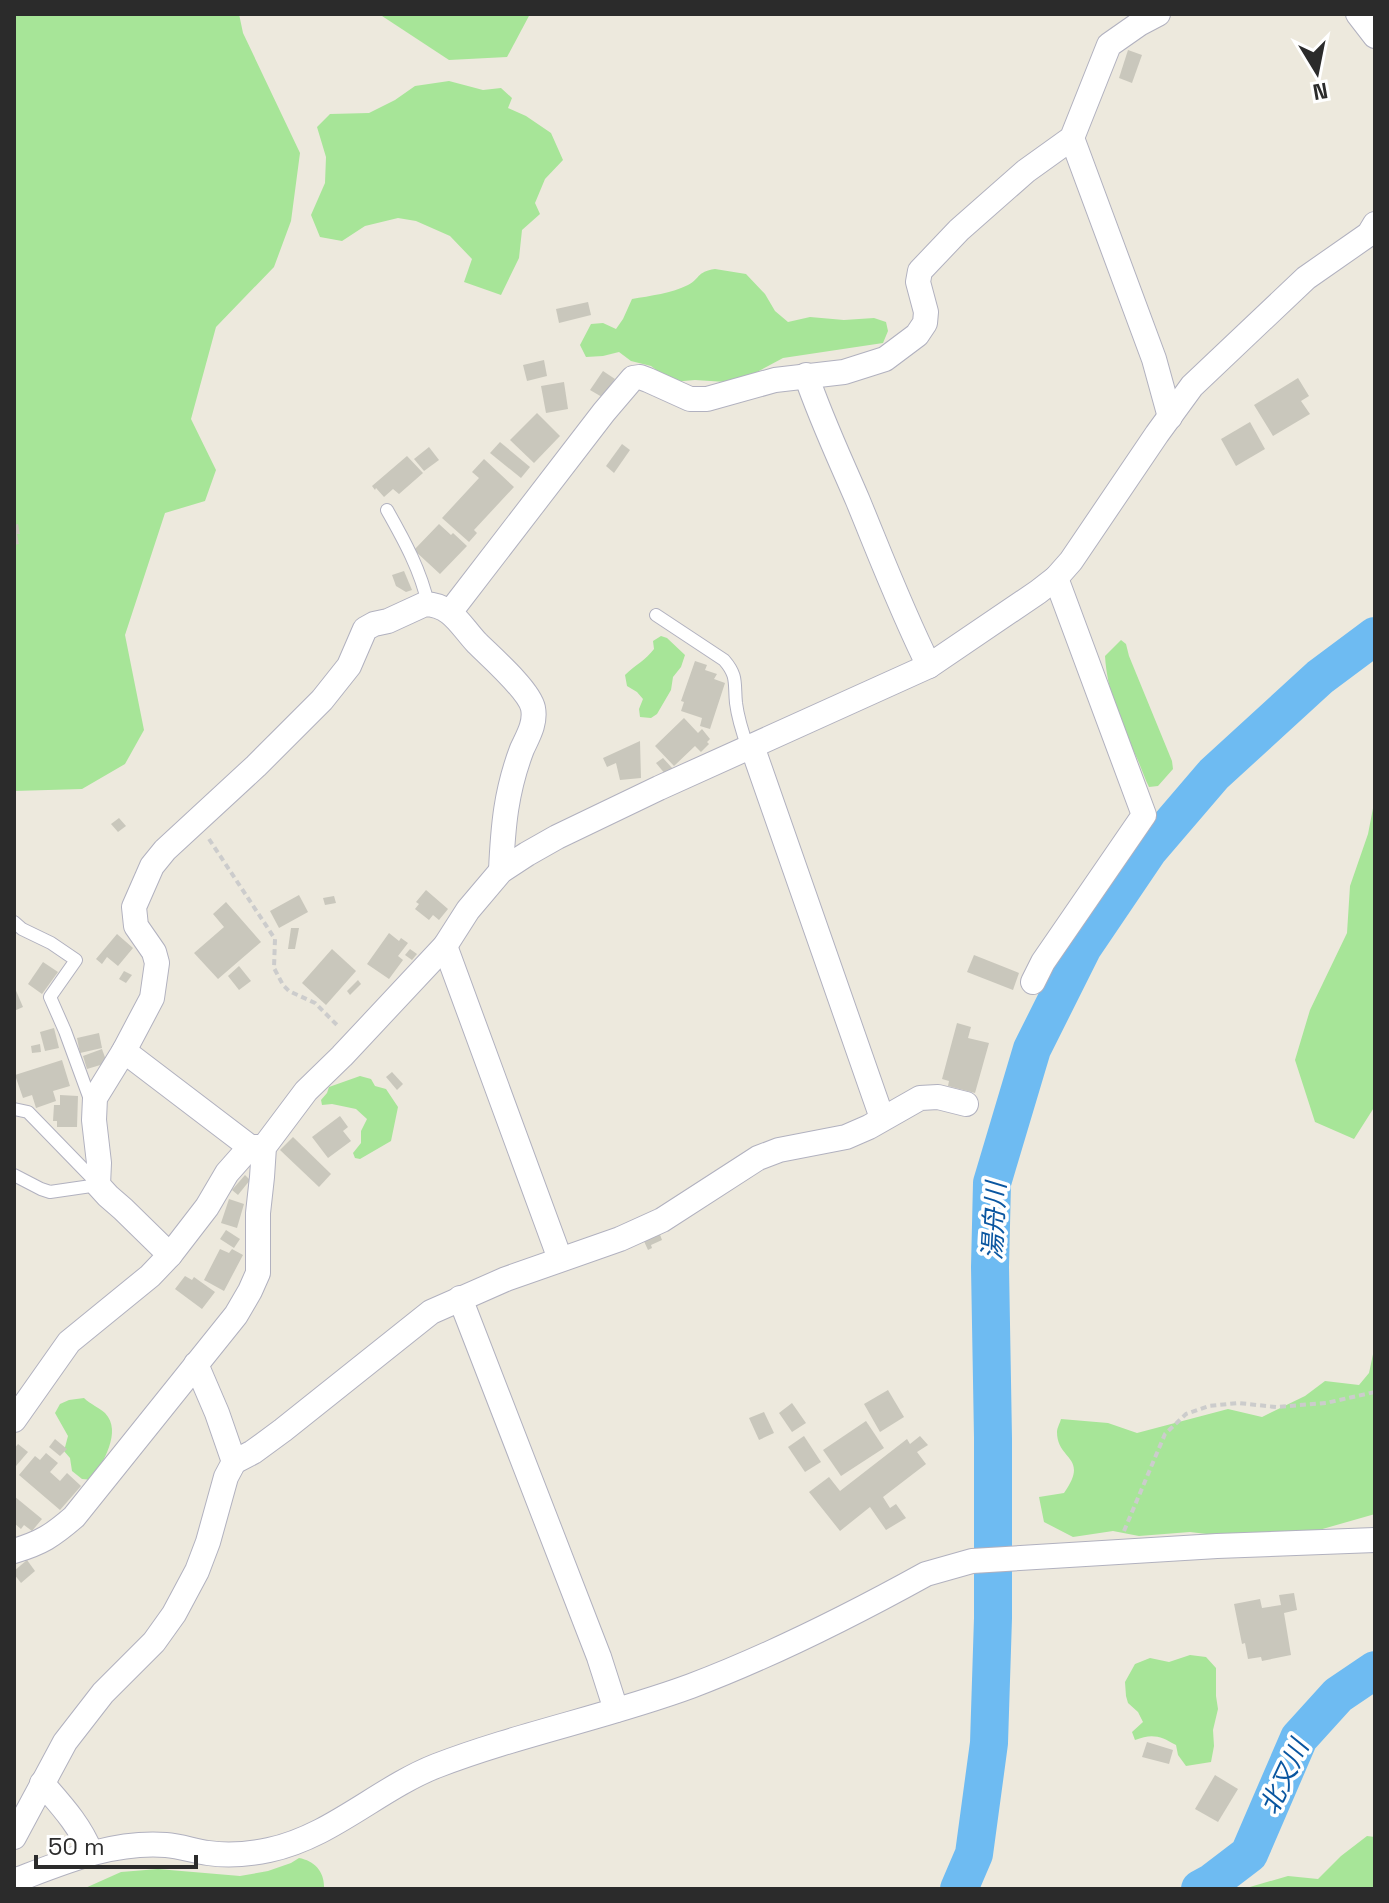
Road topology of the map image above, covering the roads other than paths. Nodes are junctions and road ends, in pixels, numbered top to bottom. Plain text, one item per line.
1 (1158, 14) edge
2 (1358, 14) edge
3 (1375, 36) edge
4 (1072, 138) junction
5 (1375, 224) edge
6 (806, 375) junction
7 (1170, 417) junction
8 (387, 510) dead end
9 (1056, 578) junction
10 (433, 601) junction
11 (656, 615) dead end
12 (929, 666) junction
13 (750, 747) junction
14 (501, 871) junction
15 (14, 922) edge
16 (445, 946) junction
17 (1033, 982) dead end
18 (124, 1051) junction
19 (966, 1104) dead end
20 (14, 1109) edge
21 (93, 1109) junction
22 (882, 1118) junction
23 (257, 1147) junction
24 (14, 1175) edge
25 (98, 1185) junction
26 (170, 1255) junction
27 (560, 1259) junction
28 (460, 1298) junction
29 (196, 1364) junction
30 (14, 1420) edge
31 (234, 1462) junction
32 (1375, 1540) edge
33 (14, 1551) edge
34 (616, 1710) junction
35 (42, 1783) junction
36 (14, 1837) edge
37 (91, 1853) junction
38 (14, 1881) edge

1 - 4 street
2 - 3 street
4 - 6 street
4 - 7 street
5 - 7 street
6 - 10 street
6 - 12 street
7 - 9 street
8 - 10 lane
9 - 12 street
9 - 17 street
10 - 14 street
10 - 18 street
11 - 13 lane
12 - 13 street
13 - 14 street
13 - 22 street
14 - 16 street
15 - 21 lane
16 - 23 street
16 - 27 street
18 - 21 street
18 - 23 street
19 - 22 street
20 - 25 lane
21 - 25 street
22 - 27 street
23 - 26 street
23 - 29 street
24 - 25 lane
25 - 26 street
26 - 30 street
27 - 28 street
28 - 31 street
28 - 34 street
29 - 31 street
29 - 33 street
31 - 35 street
32 - 34 street
34 - 37 street
35 - 36 street
35 - 37 street
37 - 38 street

